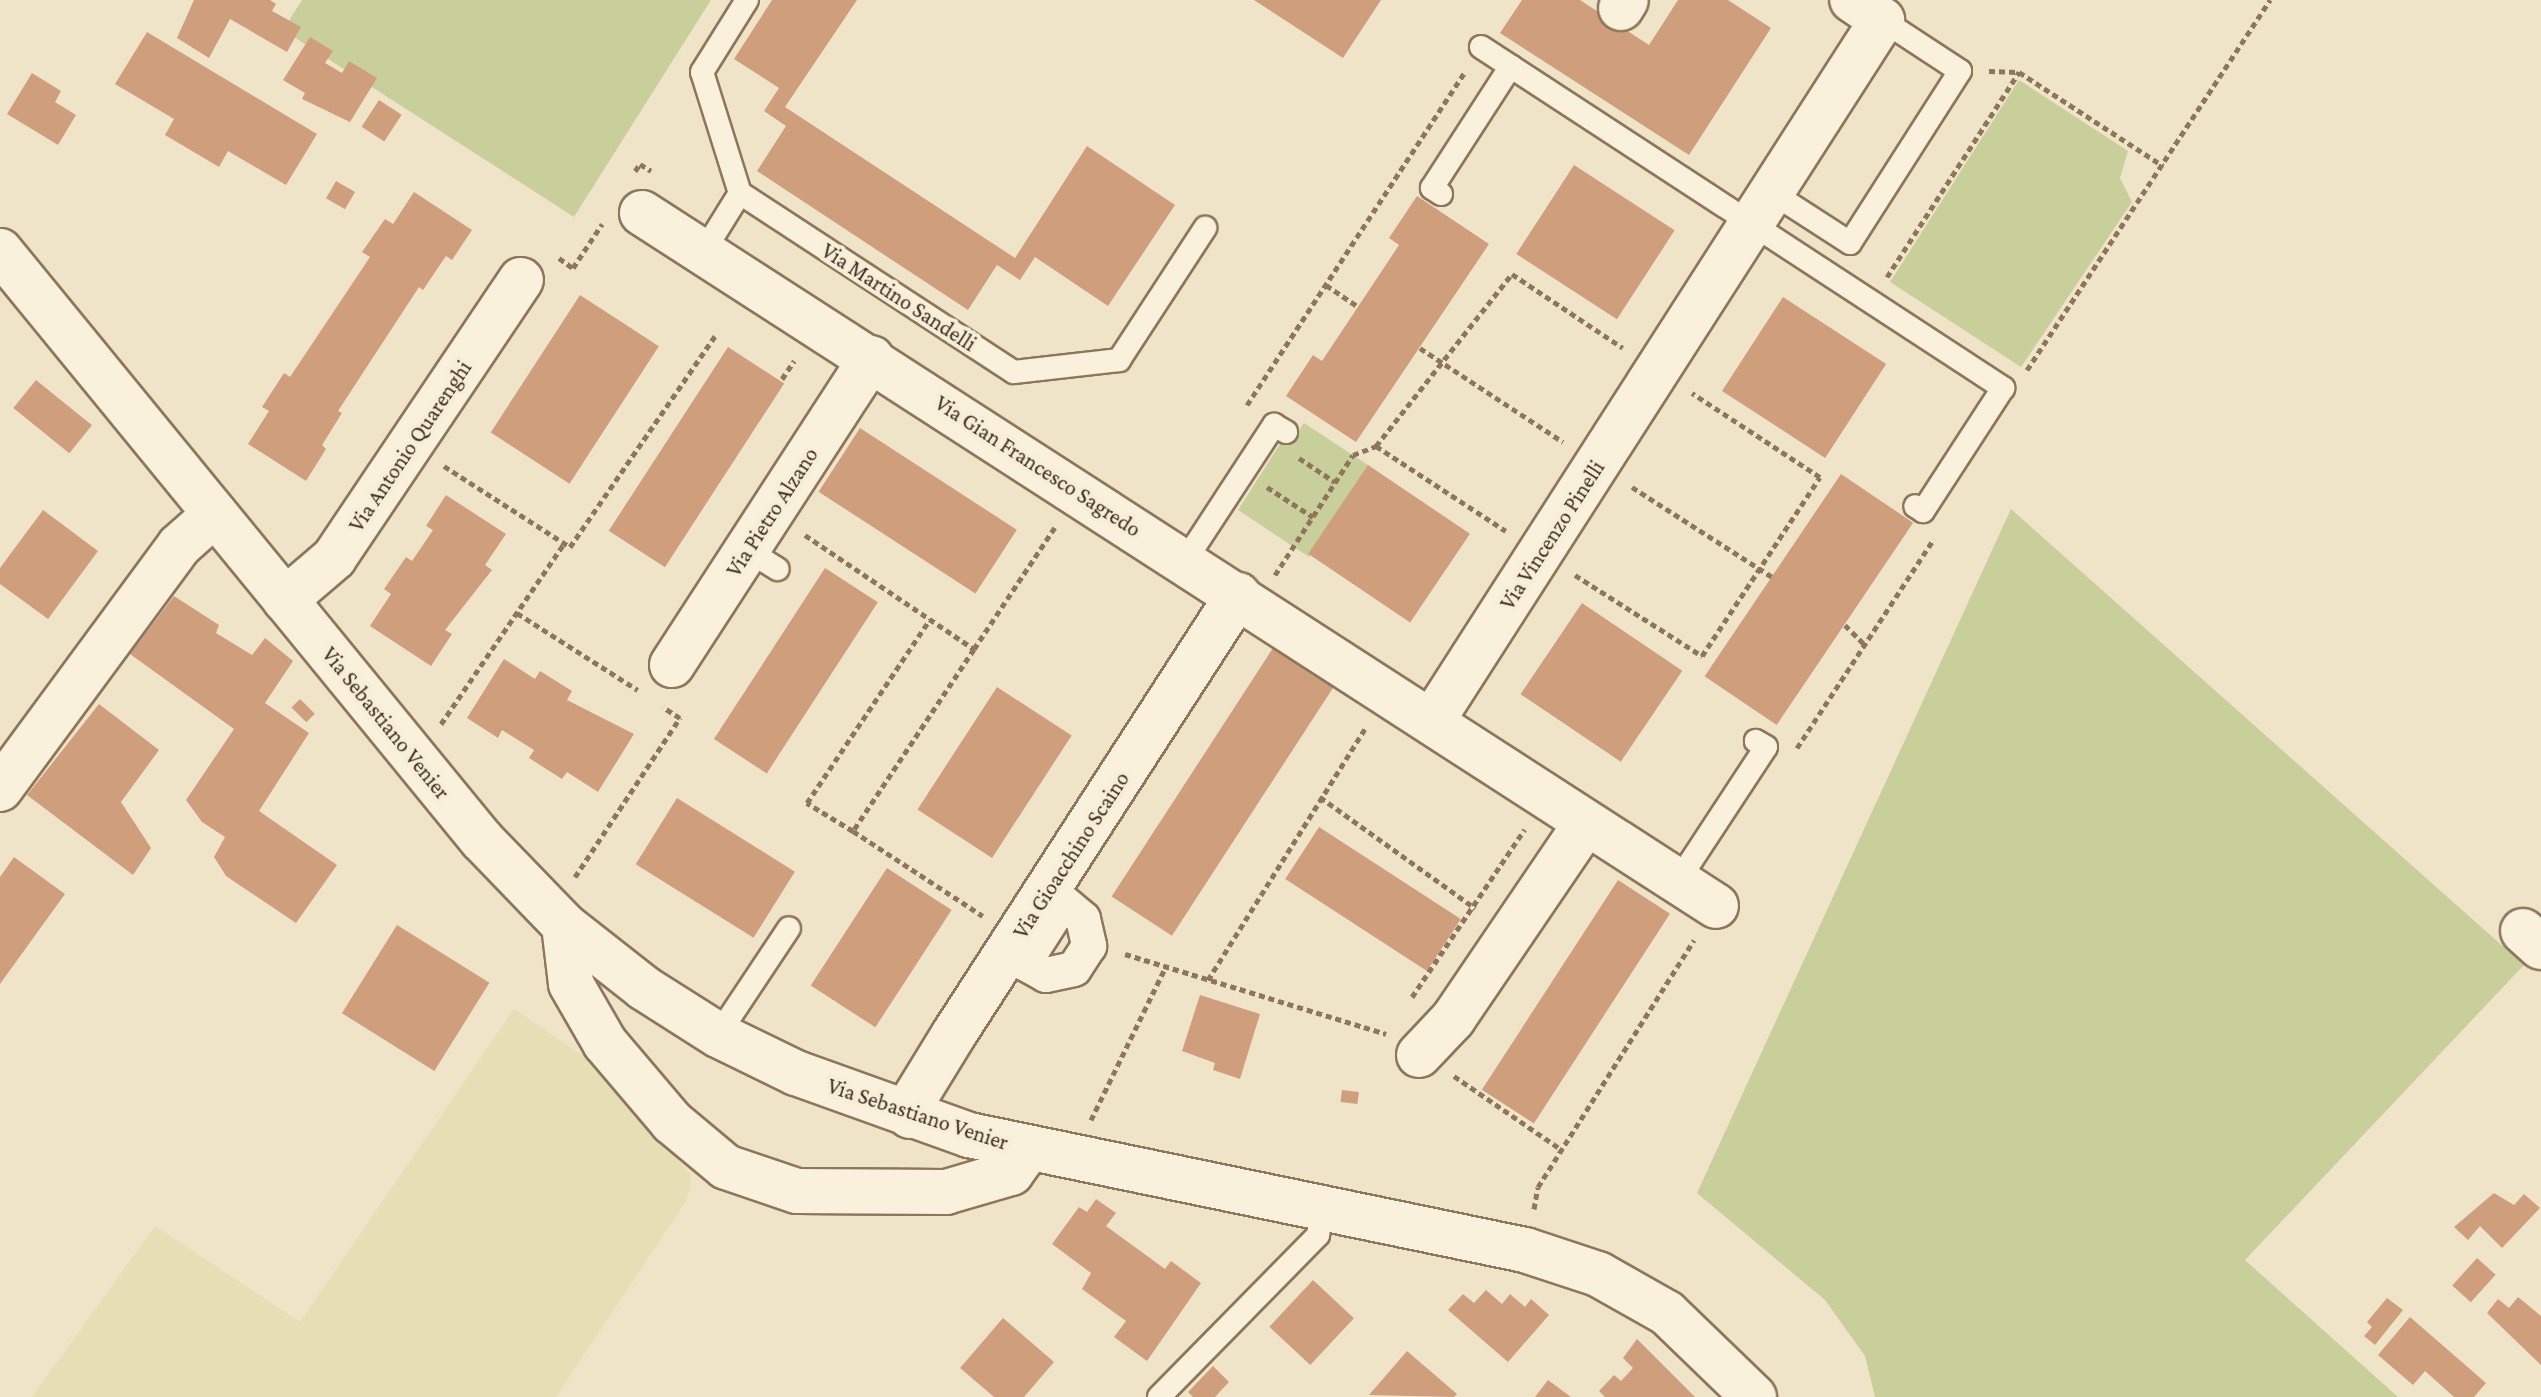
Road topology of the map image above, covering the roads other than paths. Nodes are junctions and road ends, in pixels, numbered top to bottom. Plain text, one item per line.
1 (747, 0) edge
2 (1867, 10) edge
3 (1481, 47) road end
4 (1511, 66) junction
5 (740, 193) junction
6 (1441, 194) dead end
7 (637, 195) road end
8 (1761, 208) junction
9 (1205, 228) dead end
10 (0, 251) edge
11 (704, 251) junction
12 (536, 267) road end
13 (871, 358) junction
14 (1288, 442) road end
15 (1915, 506) dead end
16 (215, 514) junction
17 (1185, 561) junction
18 (1256, 586) junction
19 (285, 600) junction
20 (672, 665) dead end
21 (1432, 721) junction
22 (1756, 741) dead end
23 (0, 789) edge
24 (1586, 823) junction
25 (1678, 881) junction
26 (567, 904) junction
27 (1716, 906) dead end
28 (789, 928) dead end
29 (718, 1035) junction
30 (1399, 1038) dead end
31 (910, 1116) junction
32 (1029, 1148) junction
33 (1323, 1207) junction
34 (1159, 1397) edge
35 (1754, 1397) edge

1 - 5 lane
2 - 8 street, Via Vincenzo Pinelli
2 - 8 lane, Via Vincenzo Pinelli
3 - 4 lane
4 - 6 lane
4 - 8 lane
5 - 9 lane, Via Martino Sandelli
5 - 11 lane
7 - 11 street, Via Gian Francesco Sagredo
8 - 15 lane
8 - 21 street, Via Vincenzo Pinelli
10 - 16 street, Via Sebastiano Venier
11 - 13 street, Via Gian Francesco Sagredo
12 - 19 street, Via Antonio Quarenghi
13 - 17 street, Via Gian Francesco Sagredo
13 - 20 street, Via Pietro Alzano
14 - 17 lane
16 - 19 street, Via Sebastiano Venier
16 - 23 street
17 - 18 street, Via Gian Francesco Sagredo
18 - 21 street, Via Gian Francesco Sagredo
18 - 31 street, Via Gioacchino Scaino
19 - 26 street, Via Sebastiano Venier
21 - 24 street
22 - 25 lane
24 - 25 street
24 - 30 street
25 - 27 street
26 - 29 street, Via Sebastiano Venier
26 - 32 street, Via Sebastiano Venier
28 - 29 lane
29 - 31 street, Via Sebastiano Venier
31 - 32 street, Via Sebastiano Venier
32 - 33 street, Via Sebastiano Venier
33 - 34 lane
33 - 35 street, Via Sebastiano Venier

